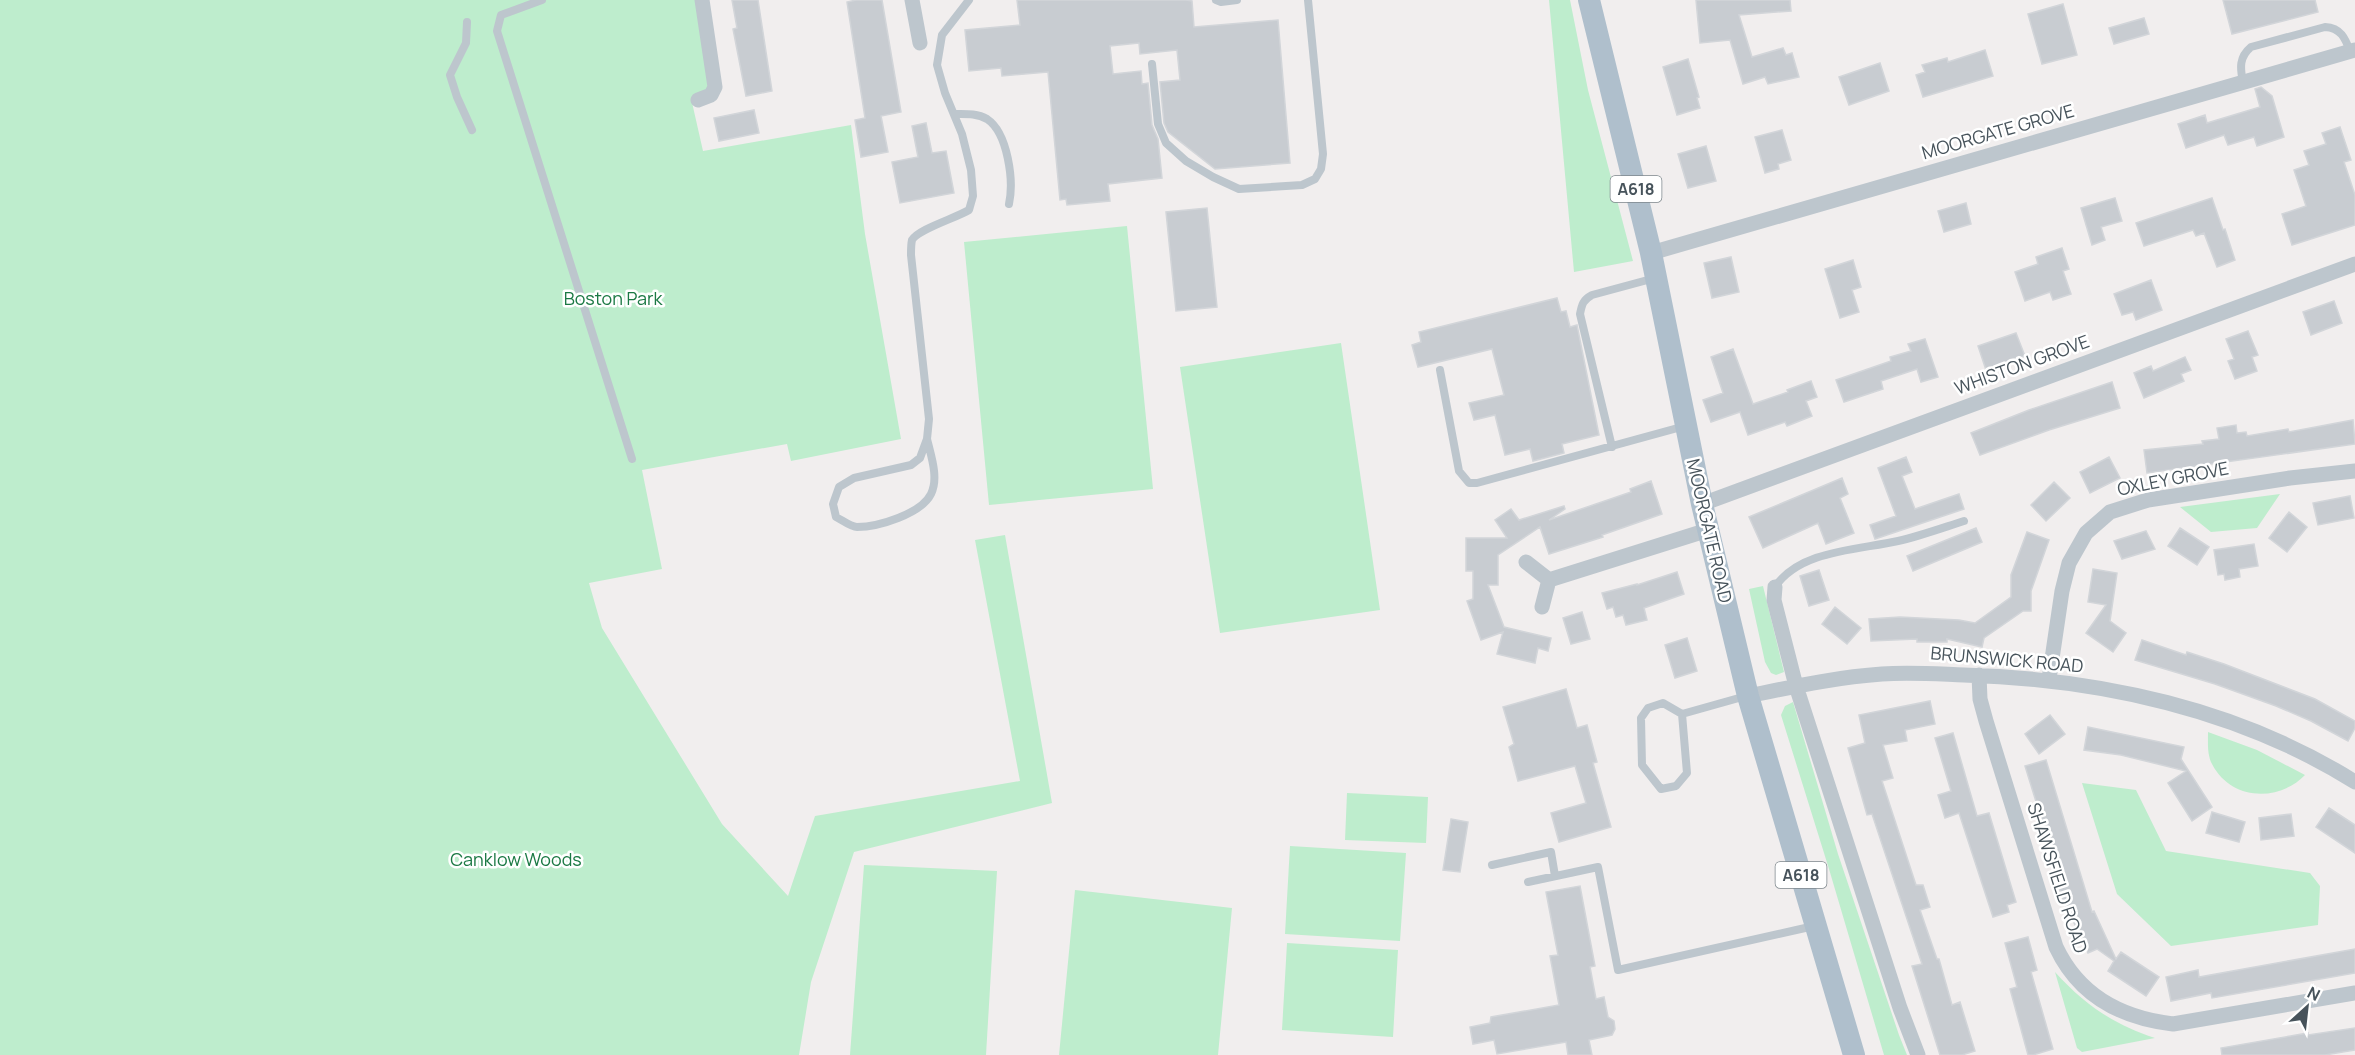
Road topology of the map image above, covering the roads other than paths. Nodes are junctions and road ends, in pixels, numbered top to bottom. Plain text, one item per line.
1 (542, 0) edge
2 (702, 0) edge
3 (912, 0) edge
4 (969, 0) edge
5 (1216, 0) edge
6 (1237, 0) edge
7 (1308, 0) edge
8 (1589, 0) edge
9 (467, 22) dead end
10 (920, 43) dead end
11 (2352, 51) edge
12 (1152, 64) dead end
13 (2243, 82) junction
14 (698, 100) dead end
15 (954, 114) junction
16 (472, 130) dead end
17 (1010, 204) dead end
18 (1652, 253) junction
19 (2355, 264) edge
20 (1657, 278) junction
21 (1440, 370) dead end
22 (1686, 425) junction
23 (927, 439) junction
24 (1612, 447) junction
25 (632, 459) dead end
26 (2355, 471) edge
27 (1702, 504) junction
28 (1964, 521) dead end
29 (1708, 530) junction
30 (1526, 562) dead end
31 (1549, 580) junction
32 (1775, 587) joint
33 (1542, 606) dead end
34 (1979, 675) junction
35 (2049, 679) junction
36 (1796, 686) junction
37 (1748, 696) junction
38 (1683, 714) junction
39 (2355, 783) edge
40 (1492, 866) dead end
41 (1555, 876) junction
42 (1528, 882) dead end
43 (1816, 926) junction
44 (2355, 993) edge
45 (1854, 1055) edge
46 (1918, 1055) edge

1 - 25 lane
2 - 14 street
3 - 10 street
4 - 15 lane
5 - 6 lane
7 - 12 lane
8 - 18 main road, MOORGATE ROAD / A618
9 - 16 lane
11 - 13 street, MOORGATE GROVE
11 - 13 lane
13 - 18 street, MOORGATE GROVE
15 - 17 lane
15 - 23 lane
18 - 20 main road, MOORGATE ROAD / A618
19 - 27 street, WHISTON GROVE
20 - 22 main road, MOORGATE ROAD / A618
20 - 24 lane
21 - 24 lane
22 - 24 lane
22 - 27 main road, MOORGATE ROAD / A618
23 - 23 lane
26 - 35 street, OXLEY GROVE
27 - 29 main road, MOORGATE ROAD / A618
28 - 32 lane
29 - 31 street
29 - 37 main road, MOORGATE ROAD / A618
30 - 31 street
31 - 33 street
32 - 36 street
34 - 35 street, BRUNSWICK ROAD
34 - 36 street, BRUNSWICK ROAD
34 - 44 street, SHAWSFIELD ROAD
35 - 39 street, BRUNSWICK ROAD
36 - 37 street, BRUNSWICK ROAD
36 - 46 street
37 - 38 lane
37 - 43 main road, MOORGATE ROAD / A618
38 - 38 lane
40 - 41 lane
41 - 42 lane
41 - 43 lane
43 - 45 main road, MOORGATE ROAD / A618

